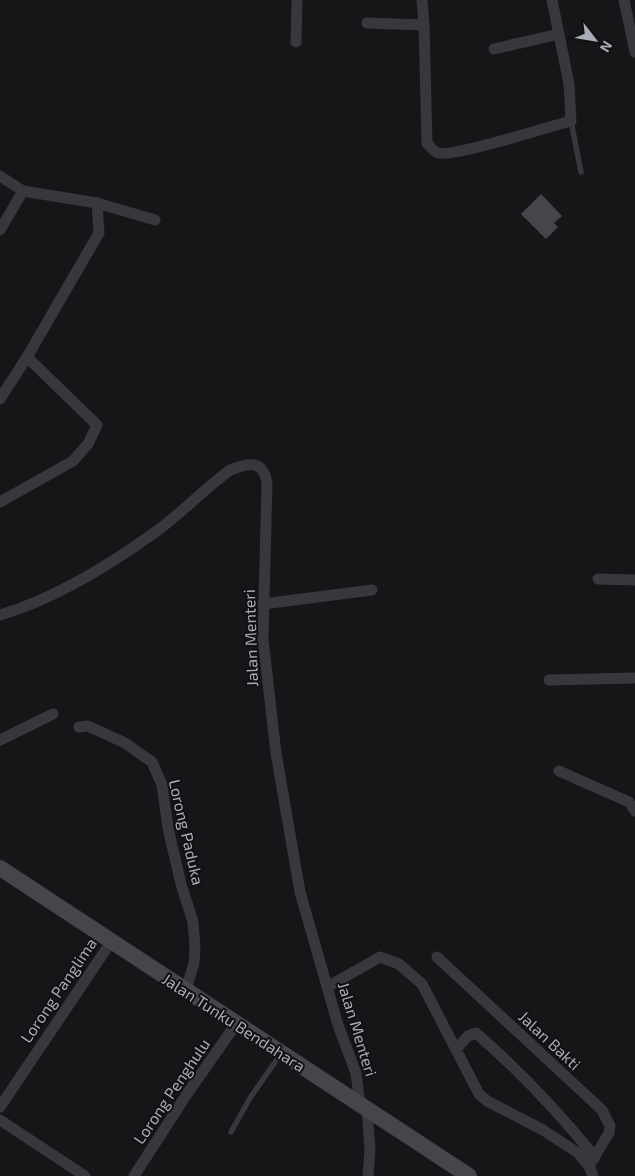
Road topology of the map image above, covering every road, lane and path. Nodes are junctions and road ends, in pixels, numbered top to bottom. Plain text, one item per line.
1 (297, 0) edge
2 (422, 0) edge
3 (552, 0) edge
4 (624, 0) edge
5 (366, 22) dead end
6 (424, 25) junction
7 (559, 34) junction
8 (296, 42) dead end
9 (494, 49) dead end
10 (635, 52) edge
11 (571, 121) junction
12 (581, 172) dead end
13 (0, 176) edge
14 (23, 191) junction
15 (97, 203) junction
16 (155, 220) dead end
17 (0, 230) edge
18 (27, 357) junction
19 (0, 399) edge
20 (0, 502) edge
21 (598, 579) dead end
22 (635, 580) edge
23 (372, 590) dead end
24 (263, 604) junction
25 (0, 616) edge
26 (635, 678) edge
27 (549, 680) dead end
28 (53, 714) dead end
29 (78, 727) dead end
30 (0, 740) edge
31 (559, 770) dead end
32 (635, 812) edge
33 (1, 870) edge
34 (111, 942) junction
35 (437, 957) dead end
36 (327, 987) junction
37 (186, 990) junction
38 (236, 1024) junction
39 (456, 1050) junction
40 (282, 1054) junction
41 (0, 1107) edge
42 (364, 1107) junction
43 (0, 1120) edge
44 (231, 1132) dead end
45 (592, 1166) edge
46 (85, 1176) edge
47 (134, 1176) edge
48 (368, 1176) edge
49 (469, 1176) edge

1 - 8 street
2 - 6 street
3 - 7 street
4 - 10 street
5 - 6 street
6 - 11 street
7 - 9 street
7 - 11 street
11 - 12 lane
13 - 14 street
14 - 15 street
14 - 17 street
15 - 16 street
15 - 18 street
18 - 19 street
18 - 20 street
21 - 22 street
23 - 24 street
24 - 25 street, Jalan Menteri
24 - 36 street, Jalan Menteri
26 - 27 street
28 - 30 street
29 - 37 street, Lorong Paduka
31 - 32 street
33 - 34 street, Jalan Tunku Bendahara
34 - 37 street, Jalan Tunku Bendahara
34 - 41 street, Lorong Panglima
35 - 45 street, Jalan Bakti
36 - 39 street
36 - 42 street, Jalan Menteri
37 - 38 street, Jalan Tunku Bendahara
38 - 40 street, Jalan Tunku Bendahara
38 - 47 street, Lorong Penghulu
39 - 45 street
39 - 45 street
40 - 42 street, Jalan Tunku Bendahara
40 - 44 lane
42 - 48 street, Jalan Menteri
42 - 49 street, Jalan Tunku Bendahara
43 - 46 street

